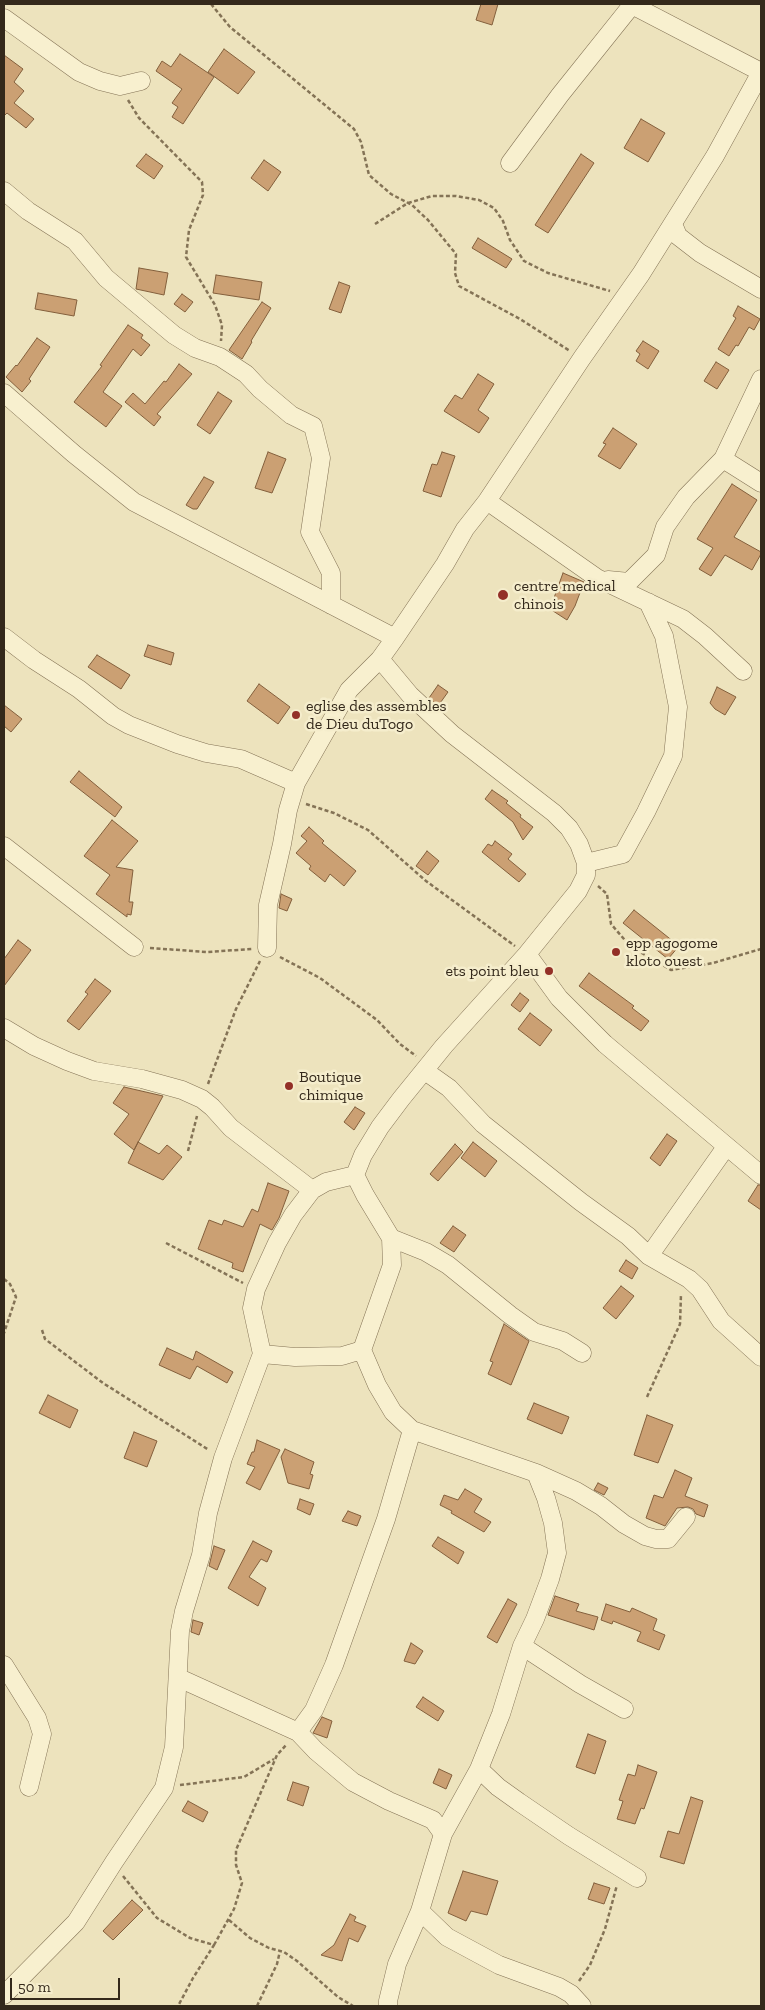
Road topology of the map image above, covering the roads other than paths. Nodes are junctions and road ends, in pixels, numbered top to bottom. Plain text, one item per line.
1 (4, 18) edge
2 (761, 72) edge
3 (141, 81) dead end
4 (510, 162) dead end
5 (4, 191) edge
6 (673, 224) junction
7 (761, 289) edge
8 (761, 379) edge
9 (4, 393) edge
10 (722, 458) junction
11 (761, 483) edge
12 (487, 500) junction
13 (597, 578) junction
14 (648, 602) junction
15 (331, 605) junction
16 (4, 637) edge
17 (395, 638) junction
18 (380, 659) junction
19 (743, 671) dead end
20 (296, 782) junction
21 (4, 846) edge
22 (586, 869) junction
23 (134, 947) road end
24 (267, 948) road end
25 (527, 954) junction
26 (4, 1028) edge
27 (429, 1066) junction
28 (726, 1147) junction
29 (355, 1174) junction
30 (761, 1175) edge
31 (312, 1190) junction
32 (391, 1238) junction
33 (649, 1256) junction
34 (362, 1350) junction
35 (582, 1353) dead end
36 (262, 1354) junction
37 (761, 1357) edge
38 (412, 1430) junction
39 (536, 1473) junction
40 (686, 1516) dead end
41 (522, 1646) junction
42 (4, 1665) edge
43 (179, 1678) junction
44 (624, 1709) dead end
45 (298, 1732) junction
46 (479, 1769) junction
47 (29, 1787) dead end
48 (443, 1834) junction
49 (637, 1878) dead end
50 (420, 1911) junction
51 (4, 1995) edge
52 (577, 2000) edge
53 (388, 2006) edge

1 - 3 street
2 - 4 street
2 - 6 street
5 - 15 street
6 - 7 street
6 - 12 street
8 - 10 street
9 - 15 street
10 - 11 street
10 - 13 street
12 - 13 street
12 - 17 street
13 - 14 street
14 - 19 street
14 - 22 street
15 - 17 street
16 - 20 street
17 - 18 street
18 - 20 street
18 - 22 street
20 - 24 street
21 - 23 street
22 - 25 street
25 - 27 street
25 - 28 street
26 - 31 street
27 - 29 street
27 - 33 street
28 - 30 street
28 - 33 street
29 - 31 street
29 - 32 street
31 - 36 street
32 - 34 street
32 - 35 street
33 - 37 street
34 - 36 street
34 - 38 street
36 - 43 street
38 - 39 street
38 - 45 street
39 - 40 street
39 - 41 street
41 - 44 street
41 - 46 street
42 - 47 street
43 - 45 street
43 - 51 street
45 - 48 street
46 - 48 street
46 - 49 street
48 - 50 street
50 - 52 street
50 - 53 street

